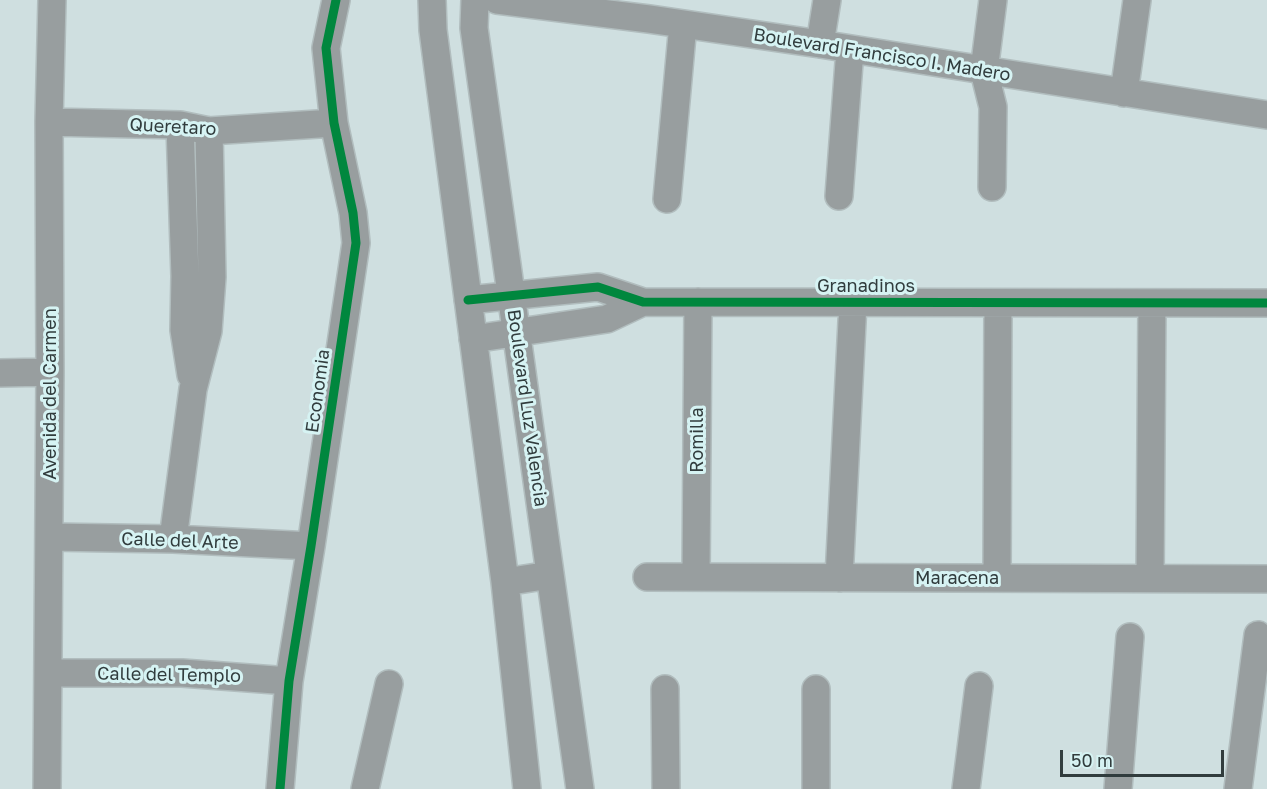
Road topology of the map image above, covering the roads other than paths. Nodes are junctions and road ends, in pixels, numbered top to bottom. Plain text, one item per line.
1 (52, 0) edge
2 (336, 0) edge
3 (432, 0) edge
4 (475, 0) edge
5 (497, 0) edge
6 (827, 0) edge
7 (993, 0) edge
8 (1137, 0) edge
9 (651, 9) edge
10 (683, 24) junction
11 (820, 44) junction
12 (850, 49) junction
13 (984, 71) junction
14 (1124, 93) junction
15 (1267, 115) edge
16 (49, 122) junction
17 (334, 123) junction
18 (180, 125) junction
19 (209, 131) junction
20 (992, 187) dead end
21 (839, 196) dead end
22 (667, 199) dead end
23 (511, 296) junction
24 (468, 300) junction
25 (643, 302) junction
26 (698, 302) junction
27 (853, 302) junction
28 (998, 303) junction
29 (1152, 303) junction
30 (1267, 303) edge
31 (516, 332) junction
32 (473, 339) junction
33 (50, 372) junction
34 (0, 373) edge
35 (194, 388) junction
36 (49, 537) junction
37 (173, 539) junction
38 (311, 546) junction
39 (550, 575) junction
40 (647, 577) dead end
41 (696, 577) junction
42 (839, 578) junction
43 (997, 578) junction
44 (1150, 578) junction
45 (1267, 579) edge
46 (505, 582) junction
47 (1258, 635) dead end
48 (1130, 637) dead end
49 (49, 673) junction
50 (289, 681) junction
51 (389, 684) dead end
52 (979, 686) dead end
53 (665, 689) dead end
54 (816, 689) dead end
55 (47, 789) edge
56 (280, 789) edge
57 (365, 789) edge
58 (527, 789) edge
59 (580, 789) edge
60 (666, 789) edge
61 (816, 789) edge
62 (966, 789) edge
63 (1118, 789) edge
64 (1238, 789) edge

1 - 16 street, Avenida del Carmen
2 - 17 street, Economia
3 - 24 street
4 - 23 street, Boulevard Luz Valencia
5 - 9 street, Boulevard Francisco I. Madero
6 - 11 street
7 - 13 street
8 - 14 street
9 - 10 street, Boulevard Francisco I. Madero
10 - 11 street, Boulevard Francisco I. Madero
10 - 22 street
11 - 12 street, Boulevard Francisco I. Madero
12 - 13 street, Boulevard Francisco I. Madero
12 - 21 street
13 - 14 street, Boulevard Francisco I. Madero
13 - 20 street
14 - 15 street, Boulevard Francisco I. Madero
16 - 18 street, Queretaro
16 - 33 street, Avenida del Carmen
17 - 19 street, Queretaro
17 - 38 street, Economia
18 - 19 street, Queretaro
18 - 35 street
19 - 35 street
23 - 24 street, Granadinos
23 - 25 street, Granadinos
23 - 31 street, Boulevard Luz Valencia
24 - 32 street
25 - 26 street, Granadinos
25 - 31 street, Granadinos
26 - 27 street, Granadinos
26 - 41 street, Romilla
27 - 28 street, Granadinos
27 - 42 street
28 - 29 street, Granadinos
28 - 43 street
29 - 30 street, Granadinos
29 - 44 street
31 - 32 street, Granadinos
31 - 39 street, Boulevard Luz Valencia
32 - 46 street
33 - 34 street
33 - 36 street, Avenida del Carmen
35 - 37 street
36 - 37 street, Calle del Arte
36 - 49 street, Avenida del Carmen
37 - 38 street, Calle del Arte
38 - 50 street, Economia
39 - 46 street
39 - 59 street, Boulevard Luz Valencia
40 - 41 street, Maracena
41 - 42 street, Maracena
42 - 43 street, Maracena
43 - 44 street, Maracena
44 - 45 street, Maracena
46 - 58 street
47 - 64 street
48 - 63 street
49 - 50 street, Calle del Templo
49 - 55 street, Avenida del Carmen
50 - 56 street, Economia
51 - 57 street
52 - 62 street
53 - 60 street
54 - 61 street

